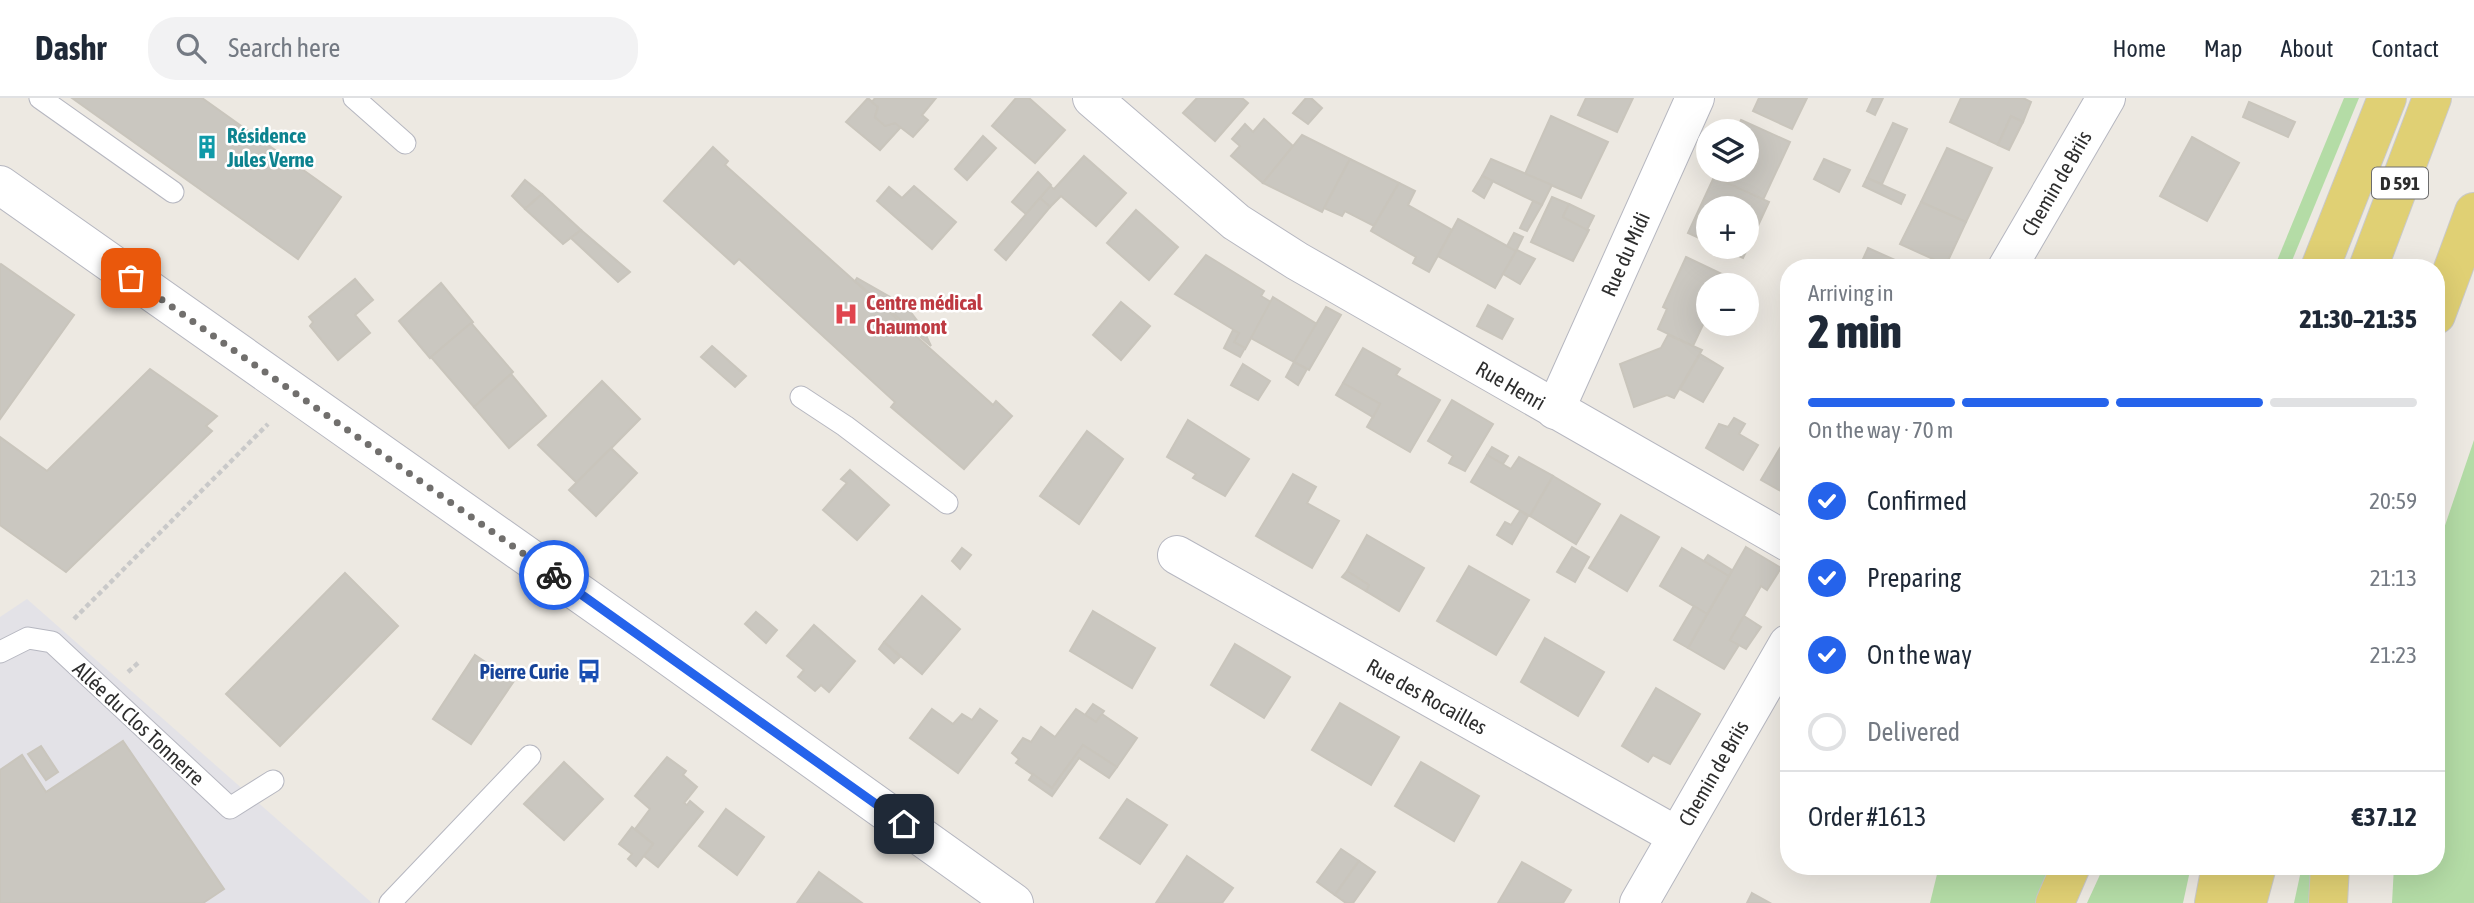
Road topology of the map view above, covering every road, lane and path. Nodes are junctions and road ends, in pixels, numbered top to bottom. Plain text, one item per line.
1 (40, 98) edge
2 (354, 98) edge
3 (1091, 98) edge
4 (1695, 98) edge
5 (2106, 98) edge
6 (2387, 98) edge
7 (2432, 98) edge
8 (405, 143) dead end
9 (0, 185) edge
10 (173, 192) dead end
11 (2474, 212) edge
12 (2012, 259) edge
13 (2324, 259) edge
14 (2371, 259) edge
15 (2445, 291) edge
16 (801, 397) dead end
17 (1555, 410) junction
18 (273, 418) dead end
19 (947, 503) dead end
20 (1780, 537) edge
21 (1177, 555) dead end
22 (52, 642) junction
23 (0, 652) edge
24 (1780, 658) edge
25 (530, 756) dead end
26 (273, 781) dead end
27 (1677, 836) junction
28 (2067, 875) edge
29 (2219, 875) edge
30 (2255, 875) edge
31 (2330, 875) edge
32 (390, 903) edge
33 (1014, 903) edge
34 (1639, 903) edge
35 (2055, 903) edge
36 (2214, 903) edge
37 (2247, 903) edge
38 (2328, 903) edge

1 - 10 lane
2 - 8 lane
3 - 17 street, Rue Henri
4 - 17 street, Rue du Midi
5 - 12 street, Chemin de Briis
6 - 13 main road
7 - 14 main road, D 591
9 - 33 street
11 - 15 main road
16 - 19 lane
17 - 20 street, Rue Henri
18 - 22 path
21 - 27 street, Rue des Rocailles
22 - 23 lane
22 - 26 lane, Allée du Clos Tonnerre
24 - 27 street, Chemin de Briis
25 - 32 lane
27 - 34 street, Chemin de Briis
28 - 35 main road
29 - 36 main road
30 - 37 main road
31 - 38 main road

